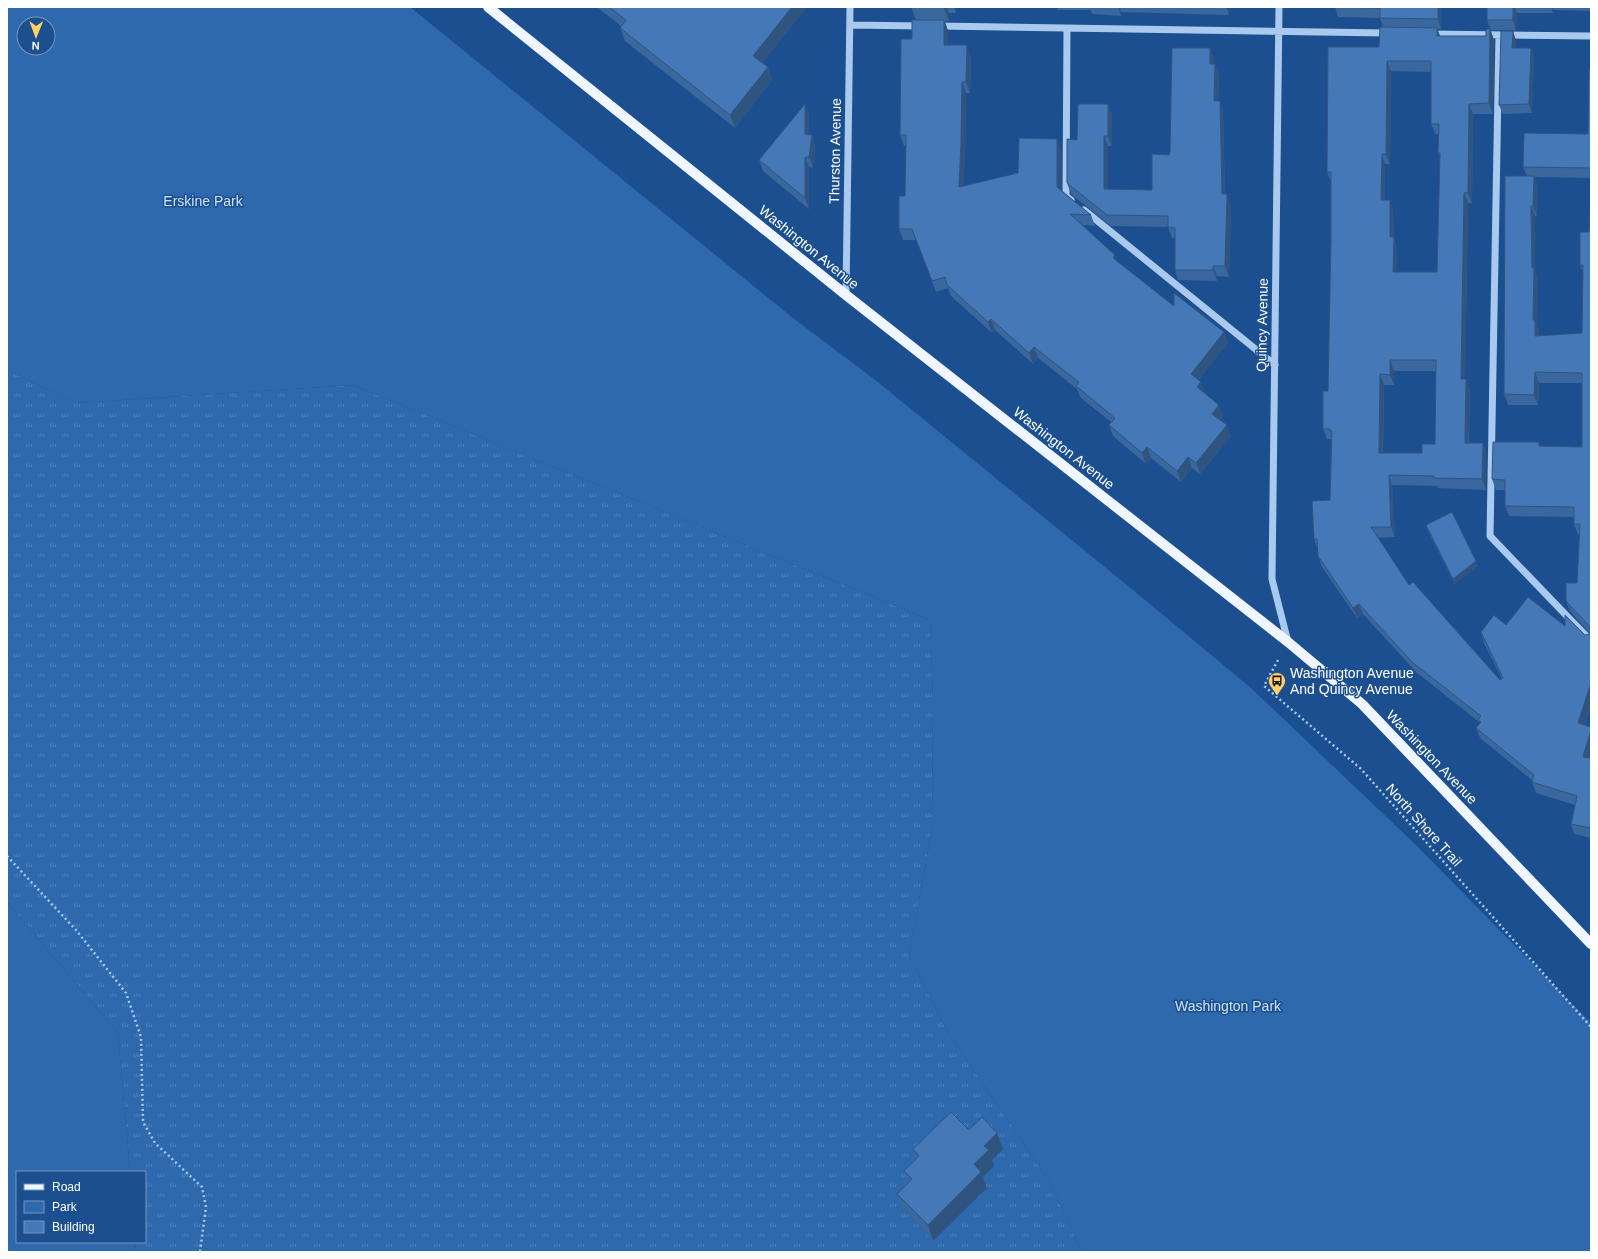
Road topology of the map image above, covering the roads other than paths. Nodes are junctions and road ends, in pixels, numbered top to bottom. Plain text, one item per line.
1 (488, 7) edge
2 (850, 7) edge
3 (1279, 7) edge
4 (850, 25) junction
5 (925, 26) edge
6 (933, 26) edge
7 (1067, 29) junction
8 (1278, 32) junction
9 (1396, 34) edge
10 (1420, 34) edge
11 (1499, 35) junction
12 (1591, 36) edge
13 (846, 295) junction
14 (1275, 365) junction
15 (1591, 641) edge
16 (1288, 642) junction
17 (1591, 944) edge

1 - 13 main road, Washington Avenue
2 - 4 street, Thurston Avenue
3 - 8 street, Quincy Avenue
4 - 5 street
4 - 13 street, Thurston Avenue
6 - 7 street
7 - 8 street
7 - 14 street
8 - 9 street
8 - 14 street, Quincy Avenue
10 - 11 street
11 - 12 street
11 - 15 street
13 - 16 main road, Washington Avenue
14 - 16 street, Quincy Avenue
16 - 17 main road, Washington Avenue

